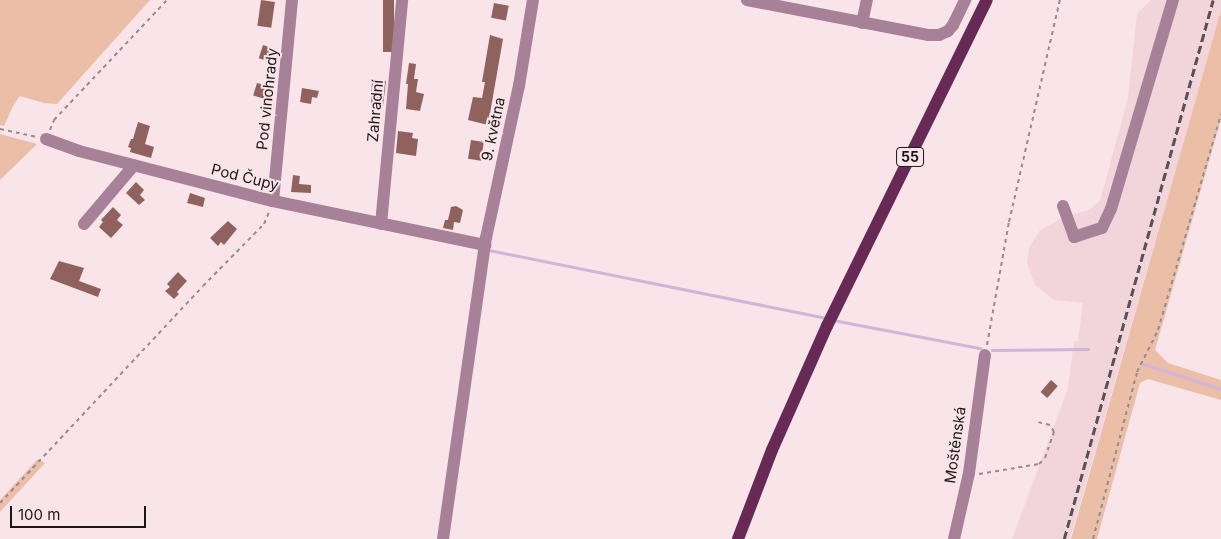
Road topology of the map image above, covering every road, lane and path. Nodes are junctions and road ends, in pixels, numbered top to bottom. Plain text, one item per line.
1 (167, 0) edge
2 (292, 0) edge
3 (402, 0) edge
4 (533, 0) edge
5 (747, 0) edge
6 (867, 0) edge
7 (966, 0) edge
8 (987, 0) edge
9 (1060, 0) edge
10 (1173, 0) edge
11 (862, 23) junction
12 (1221, 114) edge
13 (0, 129) edge
14 (46, 139) junction
15 (134, 165) junction
16 (273, 201) junction
17 (1063, 206) dead end
18 (84, 224) dead end
19 (381, 224) junction
20 (485, 245) junction
21 (986, 355) joint
22 (1038, 422) dead end
23 (969, 473) junction
24 (0, 503) edge
25 (443, 539) edge
26 (738, 539) edge
27 (954, 539) edge
28 (1093, 539) edge

1 - 14 path
2 - 16 street, Pod vinohrady
3 - 19 street, Zahradní
4 - 20 street, 9. května
5 - 11 street
6 - 11 street
7 - 11 street
8 - 26 main road, 55
9 - 21 path
10 - 17 street
12 - 28 path
13 - 14 path
14 - 15 street, Pod Čupy
15 - 16 street, Pod Čupy
15 - 18 street
16 - 19 street, Pod Čupy
16 - 24 path
19 - 20 street, Pod Čupy
20 - 25 street, 9. května
21 - 23 street, Moštěnská
22 - 23 path
23 - 27 street, Moštěnská

